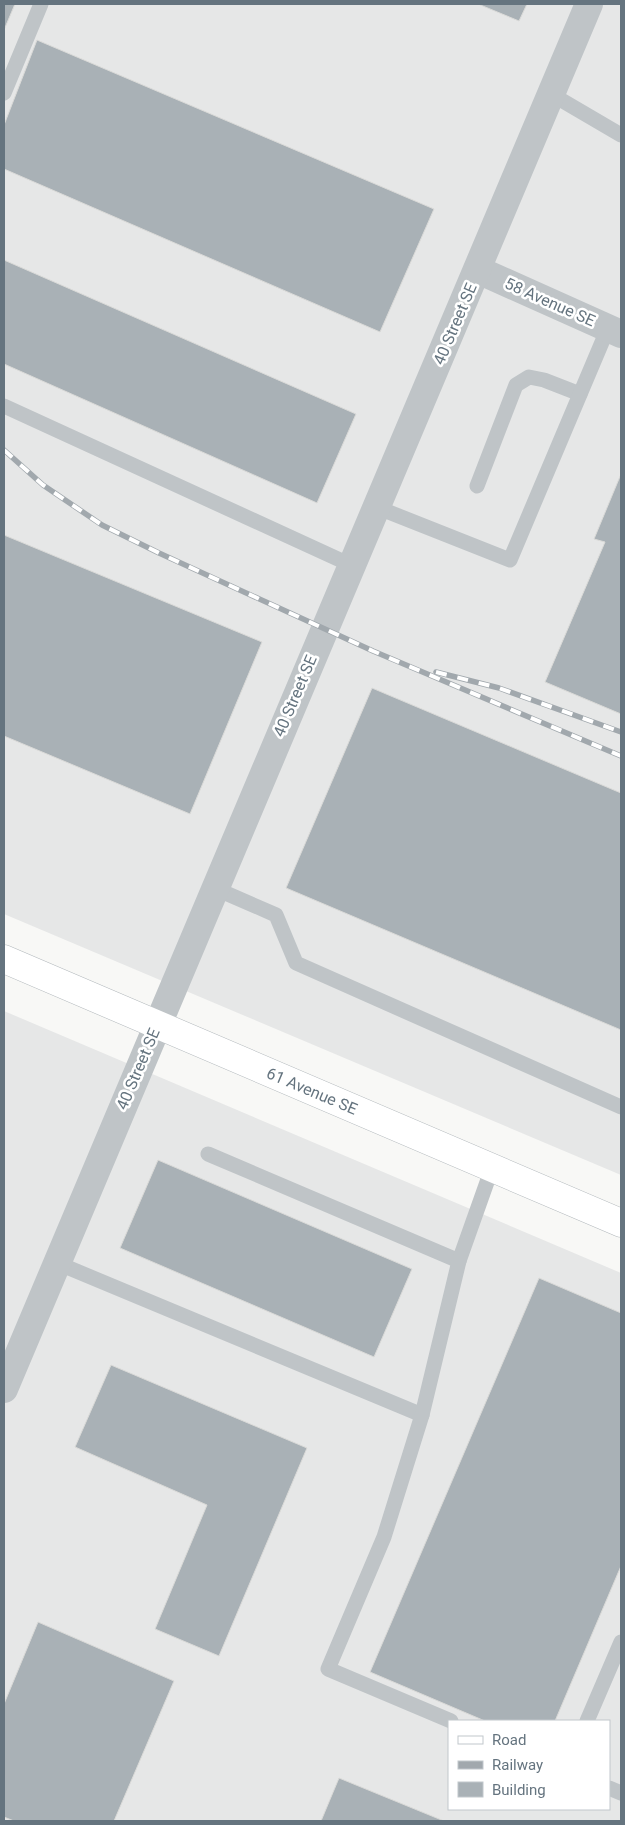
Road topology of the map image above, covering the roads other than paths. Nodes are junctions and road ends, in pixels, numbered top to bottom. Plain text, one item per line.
1 (41, 4) edge
2 (589, 4) edge
3 (4, 93) edge
4 (551, 94) junction
5 (621, 135) edge
6 (478, 270) junction
7 (614, 331) edge
8 (580, 394) junction
9 (4, 406) edge
10 (477, 486) dead end
11 (376, 507) junction
12 (351, 565) junction
13 (214, 888) junction
14 (4, 959) edge
15 (156, 1025) junction
16 (621, 1107) edge
17 (208, 1154) dead end
18 (492, 1168) junction
19 (621, 1222) edge
20 (459, 1261) junction
21 (57, 1263) junction
22 (4, 1389) edge
23 (422, 1415) junction
24 (621, 1642) edge
25 (448, 1720) edge
26 (587, 1720) edge

1 - 3 lane
2 - 4 street, 40 Street SE
4 - 5 lane
4 - 6 street, 40 Street SE
6 - 7 street, 58 Avenue SE
6 - 11 street, 40 Street SE
7 - 8 lane
8 - 10 lane
8 - 11 lane
9 - 12 lane
11 - 12 street, 40 Street SE
12 - 13 street, 40 Street SE
13 - 15 street, 40 Street SE
13 - 16 lane
14 - 15 street, 61 Avenue SE
15 - 18 street, 61 Avenue SE
15 - 21 street, 40 Street SE
17 - 20 lane
18 - 19 street, 61 Avenue SE
18 - 20 lane
20 - 23 lane
21 - 22 street, 40 Street SE
21 - 23 lane
23 - 25 lane
24 - 26 lane

